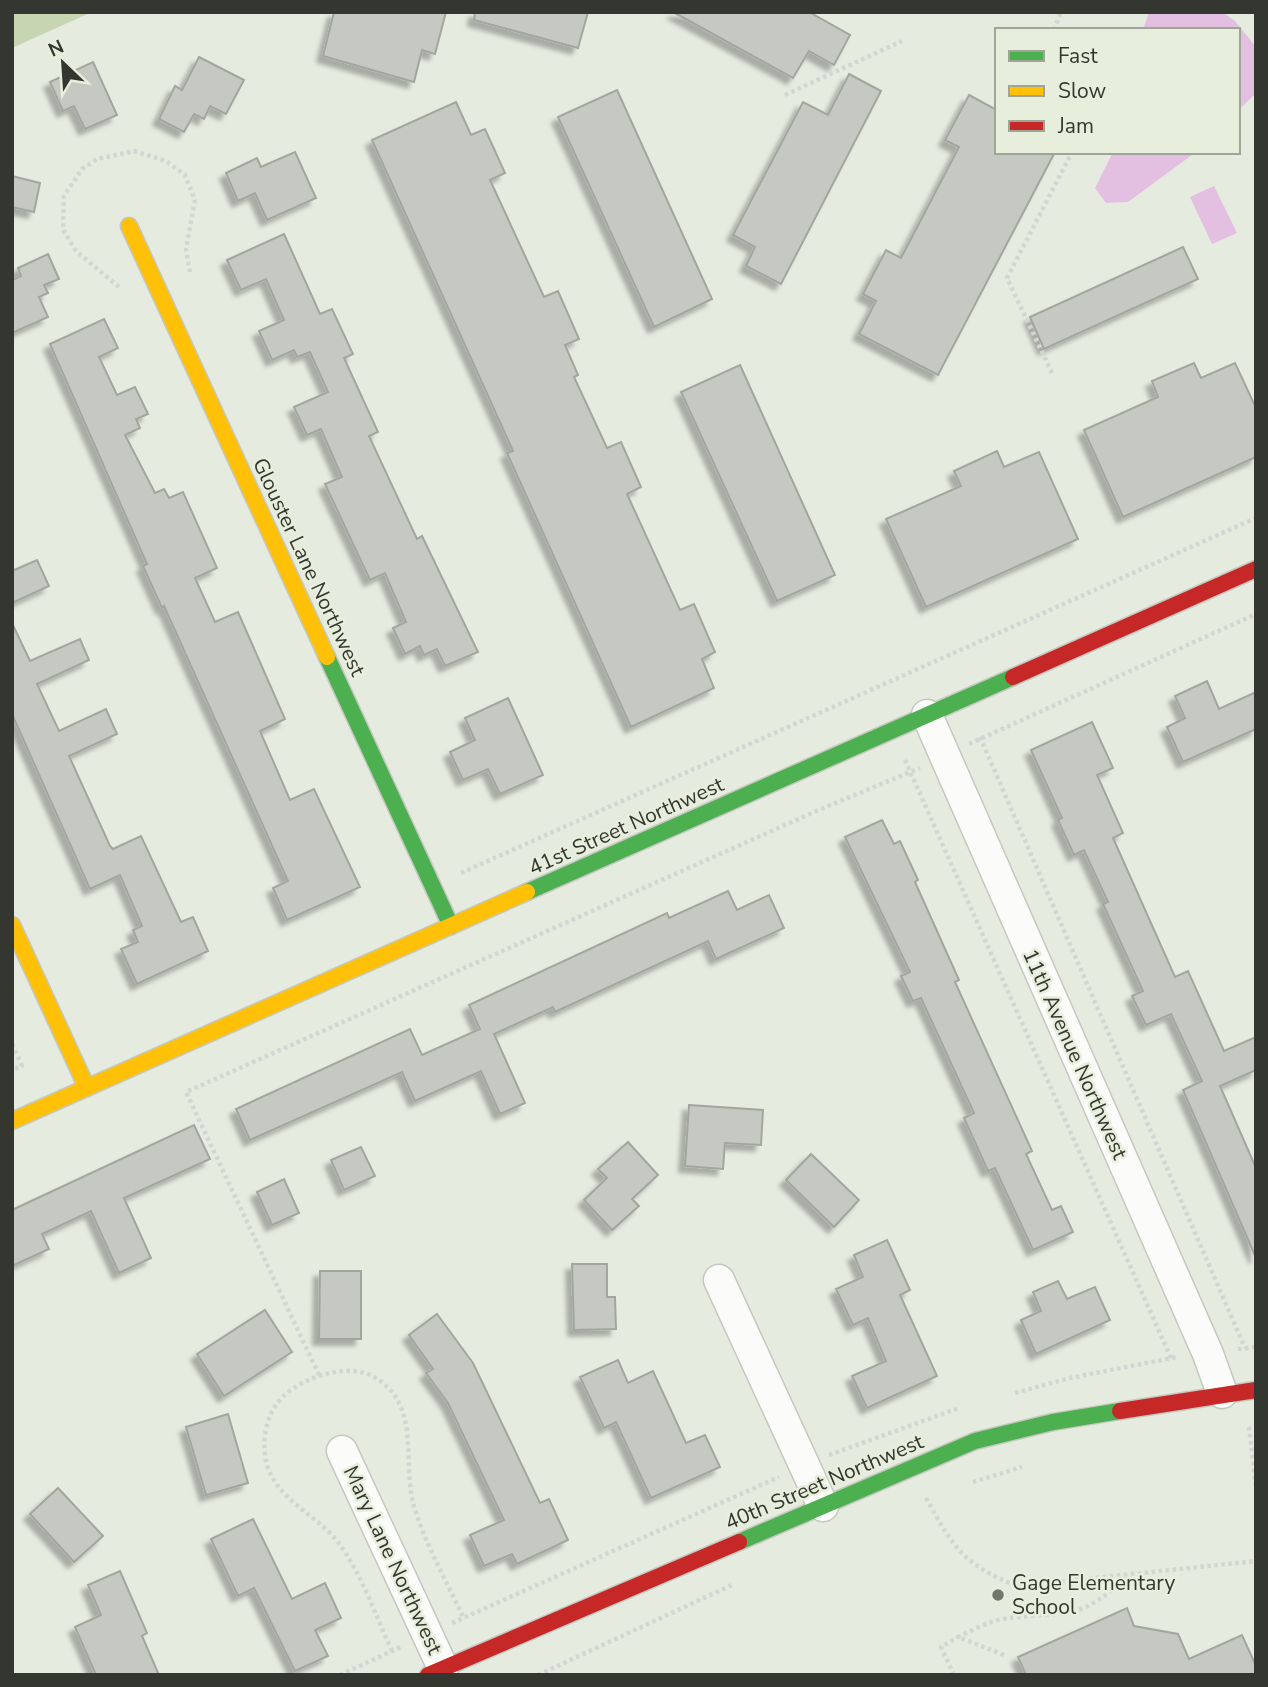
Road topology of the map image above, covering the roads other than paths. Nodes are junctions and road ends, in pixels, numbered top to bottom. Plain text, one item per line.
1 (129, 226) dead end
2 (1256, 569) edge
3 (927, 715) junction
4 (12, 925) edge
5 (451, 926) junction
6 (87, 1088) junction
7 (12, 1121) edge
8 (719, 1280) dead end
9 (1256, 1390) edge
10 (1222, 1393) junction
11 (342, 1451) dead end
12 (822, 1506) junction
13 (435, 1671) edge

1 - 5 street, Glouster Lane Northwest
2 - 3 street, 41st Street Northwest
3 - 5 street, 41st Street Northwest
3 - 10 street, 11th Avenue Northwest
4 - 6 street
5 - 6 street, 41st Street Northwest
6 - 7 street, 41st Street Northwest
8 - 12 street
9 - 10 street, 40th Street Northwest
10 - 12 street, 40th Street Northwest
11 - 13 street, Mary Lane Northwest
12 - 13 street, 40th Street Northwest

